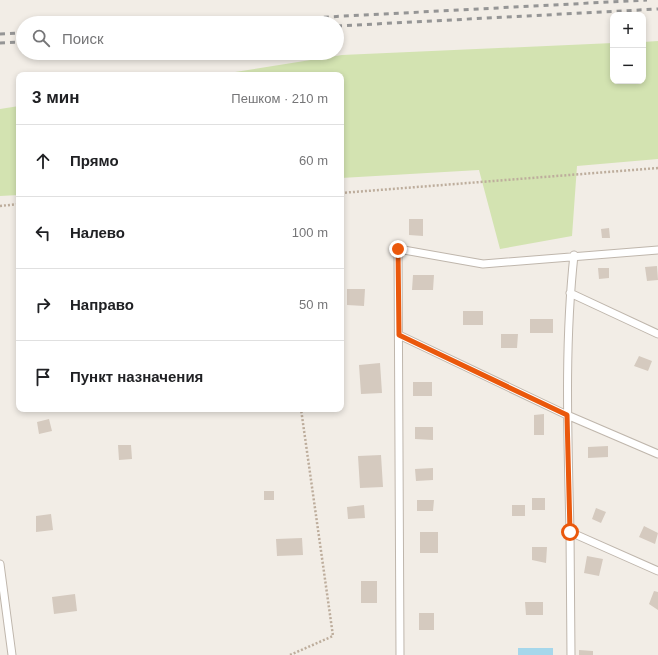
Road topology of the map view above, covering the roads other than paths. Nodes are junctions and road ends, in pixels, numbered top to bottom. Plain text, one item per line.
1 (658, 250) edge
2 (574, 255) junction
3 (570, 294) junction
4 (658, 334) edge
5 (399, 335) junction
6 (567, 415) junction
7 (658, 454) edge
8 (570, 532) junction
9 (0, 564) edge
10 (658, 571) edge
11 (12, 655) edge
12 (400, 655) edge
13 (571, 655) edge

1 - 2 lane
2 - 3 lane
2 - 5 lane
3 - 4 lane
3 - 6 lane
5 - 6 lane
5 - 12 lane
6 - 7 lane
6 - 8 lane
8 - 10 lane
8 - 13 lane
9 - 11 lane

